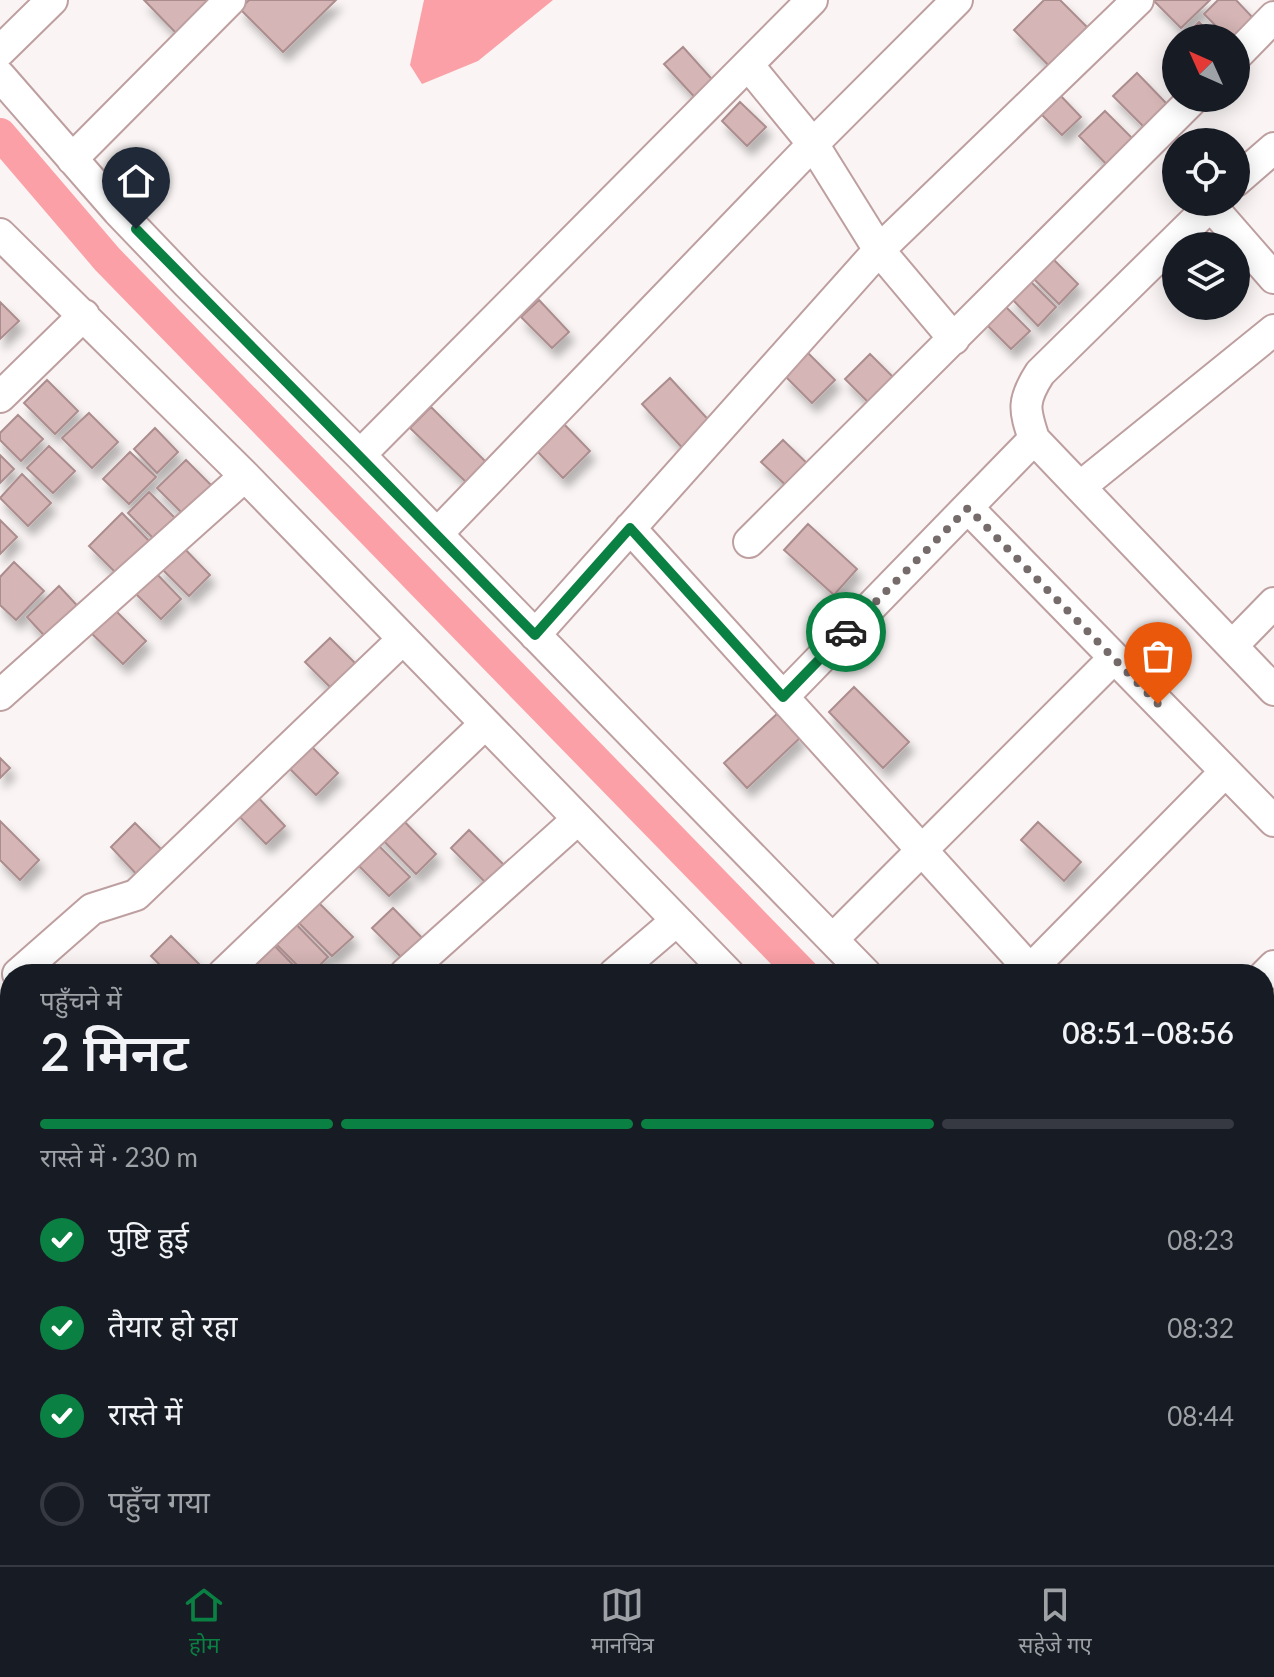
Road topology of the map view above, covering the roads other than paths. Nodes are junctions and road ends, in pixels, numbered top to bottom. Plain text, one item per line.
1 (52, 0) edge
2 (230, 0) edge
3 (812, 0) edge
4 (957, 0) edge
5 (1138, 0) edge
6 (1274, 17) edge
7 (1250, 42) edge
8 (0, 51) edge
9 (749, 66) junction
10 (0, 76) edge
11 (1180, 112) edge
12 (813, 144) junction
13 (1274, 148) edge
14 (72, 159) junction
15 (1250, 169) edge
16 (1201, 216) edge
17 (1223, 216) edge
18 (0, 235) edge
19 (879, 250) junction
20 (1274, 278) edge
21 (84, 315) junction
22 (1274, 330) edge
23 (954, 339) junction
24 (0, 397) edge
25 (1034, 439) junction
26 (360, 455) junction
27 (245, 476) junction
28 (1080, 487) junction
29 (968, 508) junction
30 (630, 528) junction
31 (437, 534) junction
32 (749, 542) dead end
33 (1274, 603) edge
34 (535, 635) junction
35 (403, 639) junction
36 (1232, 646) junction
37 (1113, 659) junction
38 (1274, 690) edge
39 (0, 695) edge
40 (783, 697) junction
41 (485, 724) junction
42 (1225, 772) junction
43 (578, 819) junction
44 (1274, 821) edge
45 (921, 851) junction
46 (676, 921) junction
47 (833, 939) junction
48 (29, 964) edge
49 (233, 964) edge
50 (416, 964) edge
51 (626, 964) edge
52 (719, 964) edge
53 (857, 964) edge
54 (1025, 964) edge
55 (1040, 964) edge

1 - 8 street
2 - 14 street
3 - 9 street
4 - 12 street
5 - 19 street
6 - 7 street
9 - 12 street
9 - 26 street
10 - 14 street
11 - 23 street
12 - 19 street
12 - 31 street
13 - 15 street
14 - 26 street
16 - 25 street
17 - 20 street
18 - 21 street
19 - 23 street
19 - 30 street
21 - 24 street
21 - 27 street
22 - 28 street
23 - 32 street
25 - 28 street
25 - 29 street
26 - 31 street
27 - 35 street
27 - 39 street
28 - 36 street
29 - 37 street
29 - 40 street
30 - 34 street
30 - 40 street
31 - 34 street
33 - 36 street
34 - 47 street
35 - 41 street
35 - 48 street
36 - 38 street
37 - 42 street
37 - 45 street
40 - 45 street
41 - 43 street
41 - 49 street
42 - 44 street
42 - 55 street
43 - 46 street
43 - 50 street
45 - 47 street
45 - 54 street
46 - 51 street
46 - 52 street
47 - 53 street

